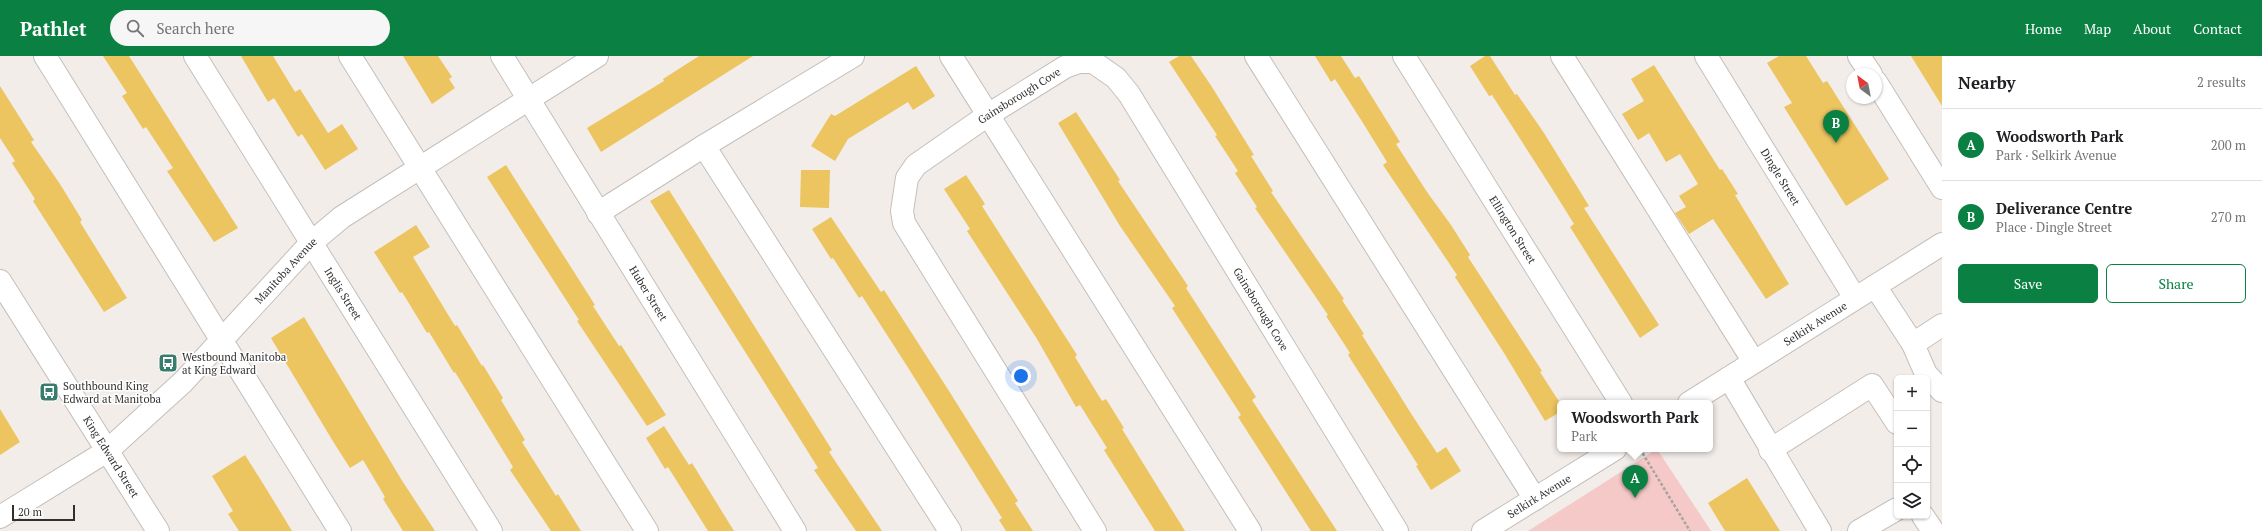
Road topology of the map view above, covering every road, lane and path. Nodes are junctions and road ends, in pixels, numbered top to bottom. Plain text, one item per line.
1 (45, 56) edge
2 (195, 56) edge
3 (350, 56) edge
4 (502, 56) edge
5 (597, 56) edge
6 (853, 56) edge
7 (951, 56) edge
8 (1256, 56) edge
9 (1404, 56) edge
10 (1562, 56) edge
11 (1706, 56) edge
12 (1859, 56) edge
13 (1867, 68) edge
14 (1882, 92) edge
15 (528, 99) junction
16 (988, 115) junction
17 (704, 146) junction
18 (419, 167) junction
19 (1942, 188) edge
20 (598, 213) junction
21 (311, 243) junction
22 (1942, 244) edge
23 (0, 281) edge
24 (1875, 286) junction
25 (1855, 298) junction
26 (1942, 325) edge
27 (221, 341) junction
28 (1913, 344) junction
29 (1754, 362) junction
30 (1729, 378) junction
31 (1942, 391) edge
32 (1619, 400) edge
33 (1694, 400) edge
34 (1894, 418) edge
35 (1770, 450) junction
36 (107, 451) junction
37 (1610, 452) edge
38 (1642, 452) edge
39 (1534, 499) junction
40 (1894, 511) edge
41 (0, 517) edge
42 (1925, 519) edge
43 (158, 531) edge
44 (340, 531) edge
45 (491, 531) edge
46 (647, 531) edge
47 (795, 531) edge
48 (950, 531) edge
49 (1095, 531) edge
50 (1250, 531) edge
51 (1397, 531) edge
52 (1483, 531) edge
53 (1690, 531) edge
54 (1820, 531) edge
55 (1859, 531) edge
56 (1933, 531) edge

1 - 27 street
2 - 21 street, Inglis Street
3 - 18 street
4 - 15 street, Huber Street
5 - 15 street, Manitoba Avenue
6 - 17 street
7 - 16 street
8 - 39 street
9 - 32 street, Ellington Street
10 - 29 street
11 - 25 street, Dingle Street
12 - 13 street
14 - 19 street
15 - 18 street, Manitoba Avenue
15 - 20 street, Huber Street
16 - 49 street, Gainsborough Cove
16 - 50 street
16 - 51 street, Gainsborough Cove
17 - 20 street
17 - 48 street
18 - 21 street, Manitoba Avenue
18 - 46 street
20 - 47 street, Huber Street
21 - 27 street, Manitoba Avenue
21 - 45 street, Inglis Street
22 - 24 street, Selkirk Avenue
23 - 36 street, King Edward Street
24 - 25 street, Selkirk Avenue
24 - 28 street
25 - 29 street, Selkirk Avenue
26 - 28 street
27 - 36 street, Manitoba Avenue
27 - 44 street
28 - 31 street
29 - 30 street, Selkirk Avenue
30 - 33 street, Selkirk Avenue
30 - 35 street
34 - 35 street
35 - 54 street
36 - 41 street, Manitoba Avenue
36 - 43 street, King Edward Street
37 - 39 street, Selkirk Avenue
38 - 53 path
39 - 52 street, Selkirk Avenue
40 - 55 street
42 - 56 street

